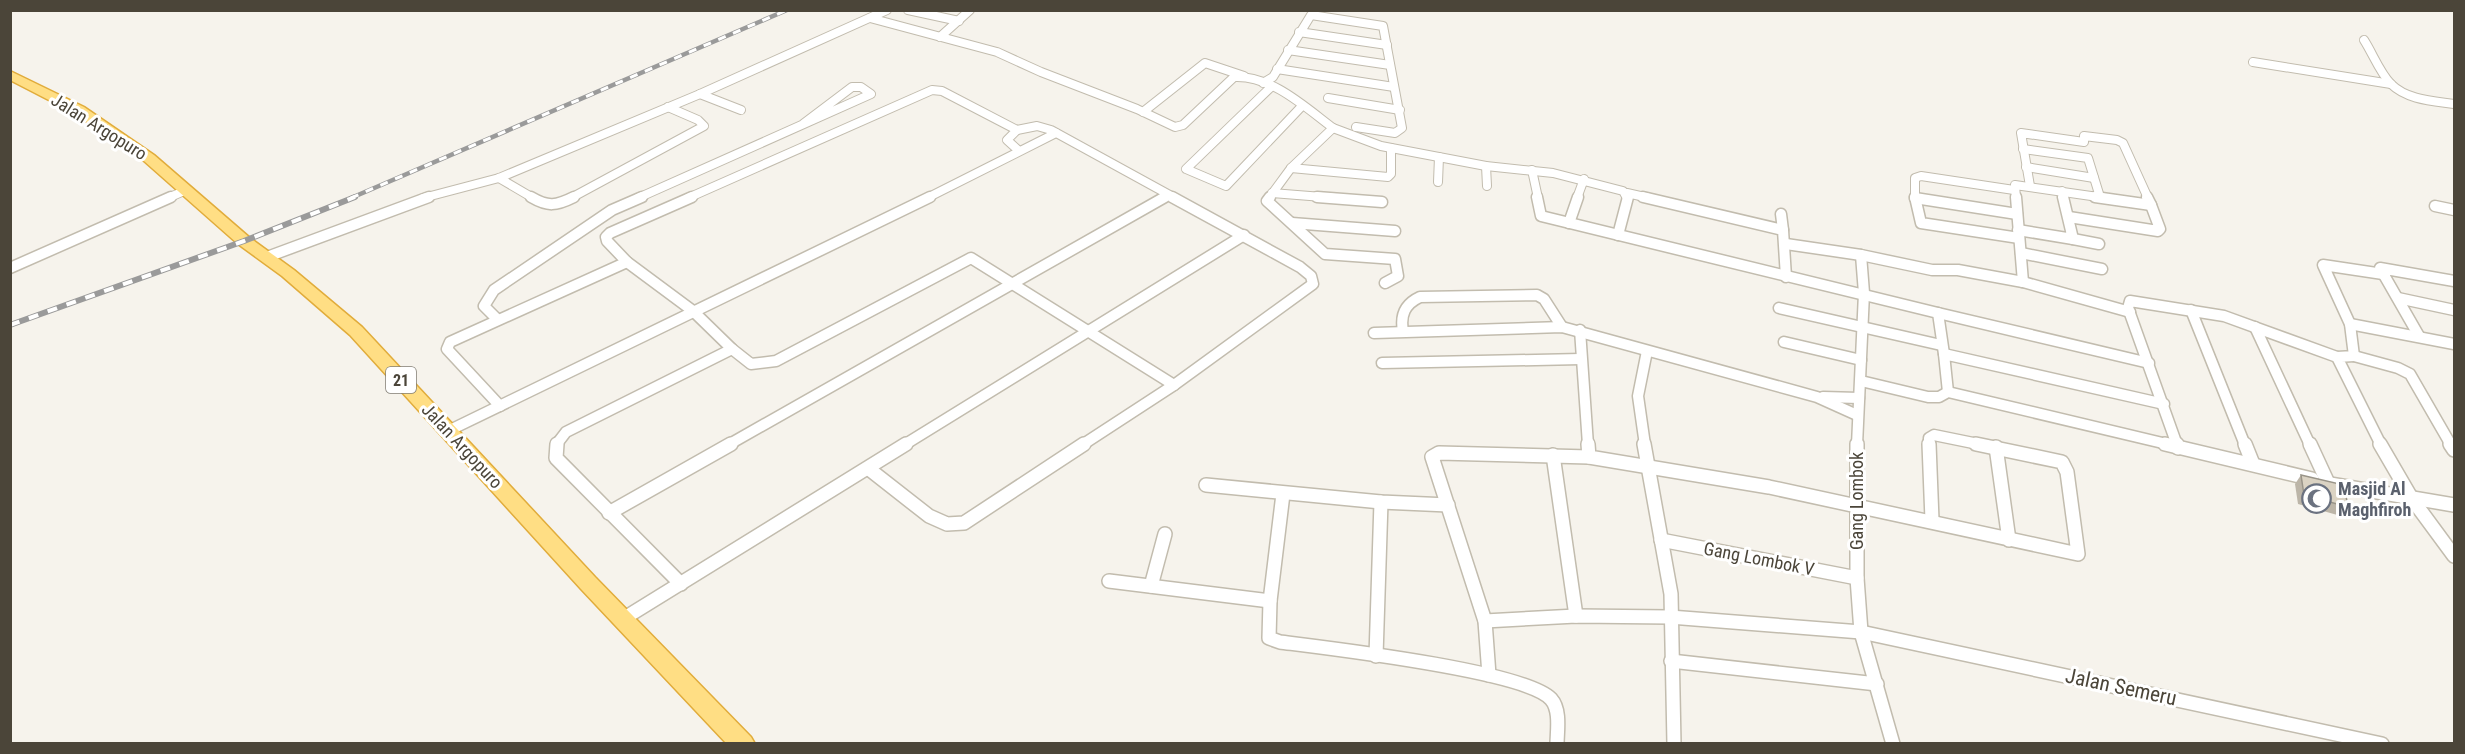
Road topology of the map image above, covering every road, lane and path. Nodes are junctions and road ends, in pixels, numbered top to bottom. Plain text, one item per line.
1 (886, 10) edge
2 (908, 10) edge
3 (970, 10) edge
4 (870, 18) junction
5 (959, 21) junction
6 (1299, 32) junction
7 (940, 37) junction
8 (2364, 40) dead end
9 (1387, 45) junction
10 (1288, 50) junction
11 (2253, 62) dead end
12 (1390, 65) junction
13 (1277, 69) junction
14 (10, 75) edge
15 (1244, 76) junction
16 (2391, 84) junction
17 (1267, 85) junction
18 (1394, 87) junction
19 (700, 94) junction
20 (1328, 98) dead end
21 (2454, 104) edge
22 (1302, 106) junction
23 (668, 107) junction
24 (741, 110) dead end
25 (1400, 110) junction
26 (1143, 112) junction
27 (803, 124) junction
28 (1356, 126) dead end
29 (1333, 128) junction
30 (1017, 130) junction
31 (1056, 133) junction
32 (2084, 142) junction
33 (1391, 148) junction
34 (2022, 149) junction
35 (1018, 150) junction
36 (1439, 157) junction
37 (2088, 158) junction
38 (1486, 166) junction
39 (2026, 167) junction
40 (1291, 168) junction
41 (1532, 170) junction
42 (499, 178) junction
43 (2094, 178) junction
44 (1584, 179) junction
45 (1438, 182) dead end
46 (1487, 186) dead end
47 (2030, 186) junction
48 (2014, 190) junction
49 (184, 191) junction
50 (2062, 191) junction
51 (1272, 193) junction
52 (1627, 193) junction
53 (1168, 195) junction
54 (2100, 196) junction
55 (1915, 198) junction
56 (1382, 202) dead end
57 (2151, 205) junction
58 (2435, 206) dead end
59 (2454, 210) edge
60 (1781, 214) dead end
61 (2017, 214) junction
62 (2069, 217) junction
63 (1292, 223) junction
64 (1569, 223) junction
65 (1783, 230) junction
66 (1395, 231) dead end
67 (2019, 234) junction
68 (1244, 235) junction
69 (1618, 235) junction
70 (2073, 239) junction
71 (1786, 244) junction
72 (2099, 244) dead end
73 (1861, 255) junction
74 (267, 257) junction
75 (2022, 259) junction
76 (627, 262) junction
77 (10, 268) edge
78 (2102, 269) dead end
79 (2383, 274) junction
80 (1786, 277) junction
81 (2454, 281) edge
82 (2023, 282) junction
83 (1385, 283) dead end
84 (1014, 284) junction
85 (1864, 293) junction
86 (2398, 298) junction
87 (1779, 308) dead end
88 (2191, 310) junction
89 (2454, 310) edge
90 (693, 311) junction
91 (2130, 312) junction
92 (1938, 313) junction
93 (497, 319) junction
94 (2350, 324) junction
95 (1562, 327) junction
96 (1861, 327) junction
97 (2255, 327) junction
98 (1580, 330) junction
99 (1088, 331) junction
100 (1403, 331) junction
101 (1374, 333) dead end
102 (2419, 336) junction
103 (1784, 342) dead end
104 (2454, 344) edge
105 (732, 349) junction
106 (1943, 350) junction
107 (1647, 351) junction
108 (2354, 356) junction
109 (2337, 357) junction
110 (1581, 359) junction
111 (1861, 360) junction
112 (1382, 363) dead end
113 (2149, 363) junction
114 (1861, 381) junction
115 (1174, 386) junction
116 (1948, 392) junction
117 (1817, 397) junction
118 (1858, 398) junction
119 (2164, 404) junction
120 (501, 406) junction
121 (1857, 415) junction
122 (448, 431) junction
123 (1996, 447) junction
124 (2178, 448) junction
125 (2454, 450) edge
126 (1553, 455) junction
127 (1589, 457) junction
128 (1647, 465) junction
129 (2253, 465) junction
130 (869, 469) junction
131 (2328, 483) junction
132 (1206, 485) dead end
133 (1283, 494) junction
134 (2412, 498) junction
135 (1380, 502) junction
136 (1857, 504) junction
137 (2454, 504) edge
138 (1448, 505) junction
139 (609, 513) junction
140 (1932, 520) junction
141 (1165, 534) dead end
142 (1661, 540) junction
143 (2008, 540) junction
144 (2454, 556) edge
145 (1857, 578) junction
146 (1109, 581) dead end
147 (681, 584) junction
148 (1151, 586) junction
149 (1270, 601) junction
150 (1576, 616) junction
151 (1670, 616) junction
152 (623, 619) junction
153 (1485, 621) junction
154 (1860, 632) junction
155 (1376, 656) junction
156 (1671, 661) junction
157 (1489, 675) junction
158 (1877, 684) junction
159 (742, 744) edge
160 (1557, 744) edge
161 (1674, 744) edge
162 (1893, 744) edge
163 (2382, 744) edge

1 - 4 street
2 - 5 street
3 - 5 street
4 - 7 street
4 - 19 street
5 - 7 street
6 - 9 street
6 - 9 street
6 - 10 street
7 - 26 street
8 - 16 street
9 - 12 street
10 - 12 street
10 - 13 street
11 - 16 street
12 - 18 street
13 - 17 street
13 - 18 street
14 - 49 highway, Jalan Argopuro / 21
15 - 17 street
15 - 26 street
15 - 26 street
16 - 21 street
17 - 22 street
17 - 22 street
18 - 25 street
19 - 23 street
19 - 24 street
20 - 25 street
22 - 29 street
23 - 42 street
23 - 42 street
25 - 28 street
27 - 27 street
27 - 93 street
29 - 33 street
29 - 40 street
30 - 31 street
30 - 35 street
30 - 76 street
31 - 35 street
31 - 53 street
32 - 34 street
32 - 37 street
32 - 57 street
33 - 36 street
33 - 40 street
34 - 37 street
34 - 39 street
35 - 90 street
36 - 38 street
36 - 45 street
37 - 43 street
38 - 41 street
38 - 46 street
39 - 43 street
39 - 47 street
40 - 51 street
41 - 44 street
41 - 64 street
42 - 74 street
43 - 54 street
44 - 52 street
44 - 64 street
47 - 48 street
47 - 50 street
48 - 55 street
48 - 61 street
49 - 74 highway, Jalan Argopuro / 21
49 - 77 street
50 - 54 street
50 - 62 street
51 - 56 street
51 - 63 street
52 - 65 street
52 - 69 street
53 - 68 street
53 - 84 street
54 - 57 street
55 - 61 street
55 - 67 street
57 - 62 street
58 - 59 street
60 - 65 street
61 - 67 street
62 - 70 street
63 - 66 street
63 - 83 street
64 - 69 street
65 - 71 street
67 - 70 street
67 - 75 street
68 - 99 street
68 - 115 street
69 - 80 street
70 - 72 street
71 - 73 street
71 - 80 street
73 - 82 street
73 - 85 street, Gang Lombok
74 - 122 highway, Jalan Argopuro / 21
75 - 78 street
75 - 82 street
76 - 90 street
76 - 93 street
79 - 81 street
79 - 86 street
79 - 94 street
80 - 85 street
82 - 91 street
84 - 99 street
84 - 105 street
84 - 139 street
85 - 92 street
85 - 96 street, Gang Lombok
86 - 89 street
86 - 102 street
87 - 96 street
88 - 91 street
88 - 97 street
88 - 129 street
90 - 105 street
90 - 120 street
91 - 113 street
92 - 106 street
92 - 113 street
93 - 120 street
94 - 102 street
94 - 108 street
95 - 98 street
95 - 100 street
95 - 100 street
96 - 106 street
96 - 111 street, Gang Lombok
97 - 109 street
97 - 131 street
98 - 107 street
98 - 110 street
99 - 115 street
99 - 130 street
100 - 101 street
102 - 104 street
103 - 111 street
105 - 139 street
106 - 116 street
106 - 119 street
107 - 117 street
107 - 128 street
108 - 109 street
108 - 125 street
109 - 134 street
110 - 112 street
110 - 127 street
111 - 114 street, Gang Lombok
113 - 119 street
114 - 116 street
114 - 118 street, Gang Lombok
115 - 130 street
116 - 124 street
117 - 118 street
117 - 121 street
118 - 121 street, Gang Lombok
119 - 124 street
120 - 122 street
121 - 136 street, Gang Lombok
122 - 152 highway, Jalan Argopuro / 21
123 - 140 street
123 - 143 street
123 - 143 street
124 - 129 street
126 - 127 street
126 - 138 street
126 - 150 street
127 - 128 street
128 - 136 street
128 - 142 street
129 - 131 street
130 - 147 street
131 - 134 street
132 - 133 street
133 - 135 street
133 - 149 street
134 - 137 street
134 - 144 street
135 - 138 street
135 - 155 street
136 - 140 street
136 - 145 street, Gang Lombok
138 - 153 street
139 - 147 street
140 - 143 street
141 - 148 street
142 - 145 street, Gang Lombok V
142 - 151 street
145 - 154 street, Gang Lombok
146 - 148 street
147 - 152 street
148 - 149 street
149 - 155 street
150 - 151 street, Jalan Semeru
150 - 153 street, Jalan Semeru
151 - 154 street, Jalan Semeru
151 - 156 street
152 - 159 highway, Jalan Argopuro / 21
153 - 157 street
154 - 158 street, Gang Lombok
154 - 163 street, Jalan Semeru
155 - 157 street
156 - 158 street
156 - 161 street
157 - 160 street
158 - 162 street, Gang Lombok

